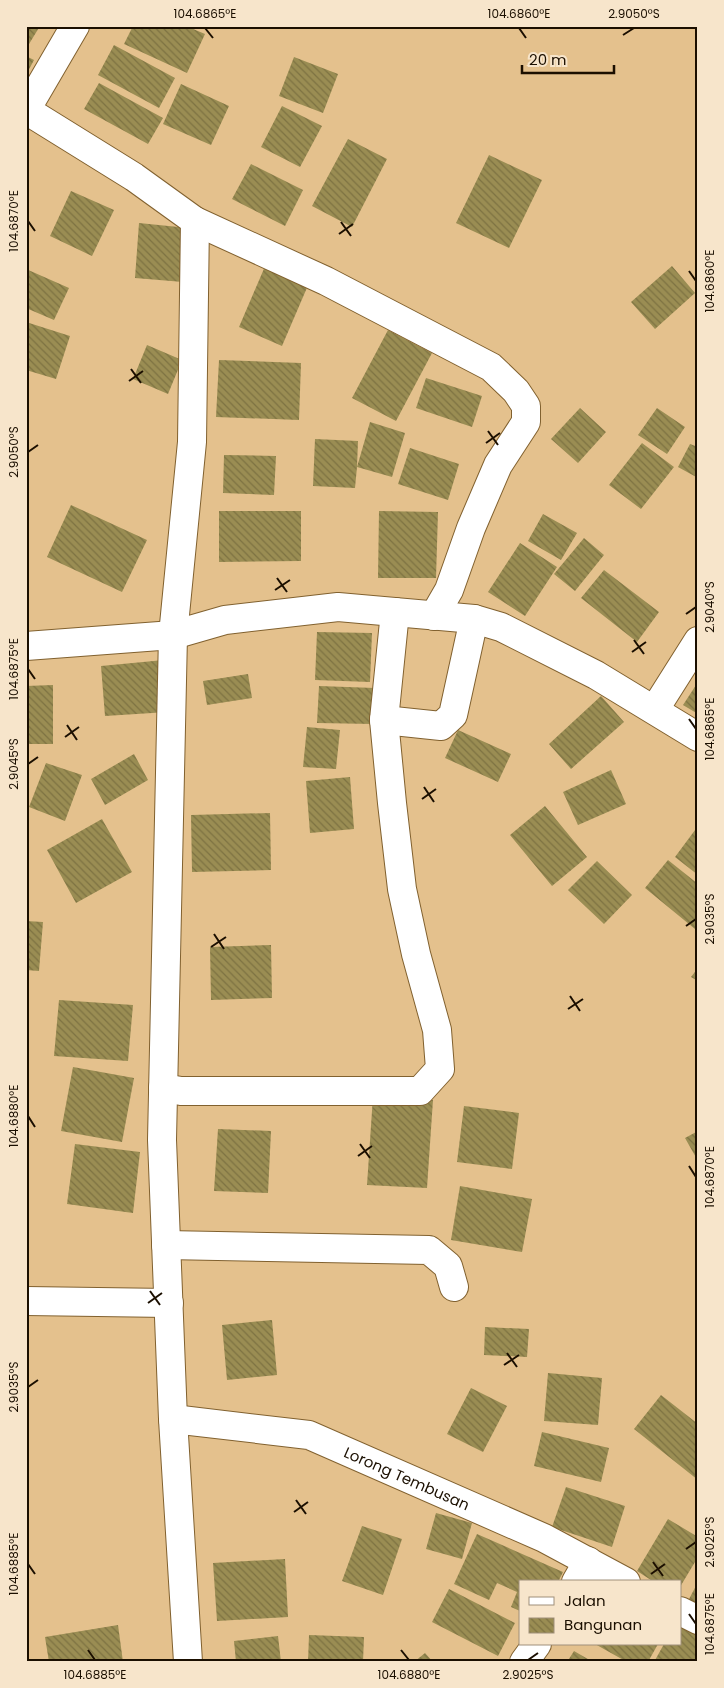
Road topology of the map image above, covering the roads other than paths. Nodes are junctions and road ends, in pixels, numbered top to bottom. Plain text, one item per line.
1 (75, 26) edge
2 (26, 110) edge
3 (195, 221) junction
4 (395, 612) junction
5 (434, 616) junction
6 (474, 619) junction
7 (173, 634) junction
8 (698, 641) edge
9 (26, 646) edge
10 (655, 709) junction
11 (384, 720) junction
12 (698, 737) edge
13 (163, 1088) junction
14 (166, 1245) junction
15 (454, 1287) dead end
16 (26, 1301) edge
17 (168, 1304) junction
18 (173, 1419) junction
19 (582, 1572) edge
20 (617, 1580) edge
21 (682, 1611) edge
22 (698, 1620) edge
23 (536, 1646) edge
24 (188, 1662) edge
25 (524, 1662) edge

1 - 2 street
2 - 3 street
3 - 5 street
3 - 7 street
4 - 5 street
4 - 7 street
4 - 11 street
5 - 6 street
6 - 10 street
6 - 11 street
7 - 9 street
7 - 13 street
8 - 10 street
10 - 12 street
11 - 13 street
13 - 14 street
14 - 15 street
14 - 17 street
16 - 17 street
17 - 18 street
18 - 19 street, Lorong Tembusan
18 - 24 street
19 - 20 street, Lorong Tembusan
21 - 22 street
23 - 25 street

